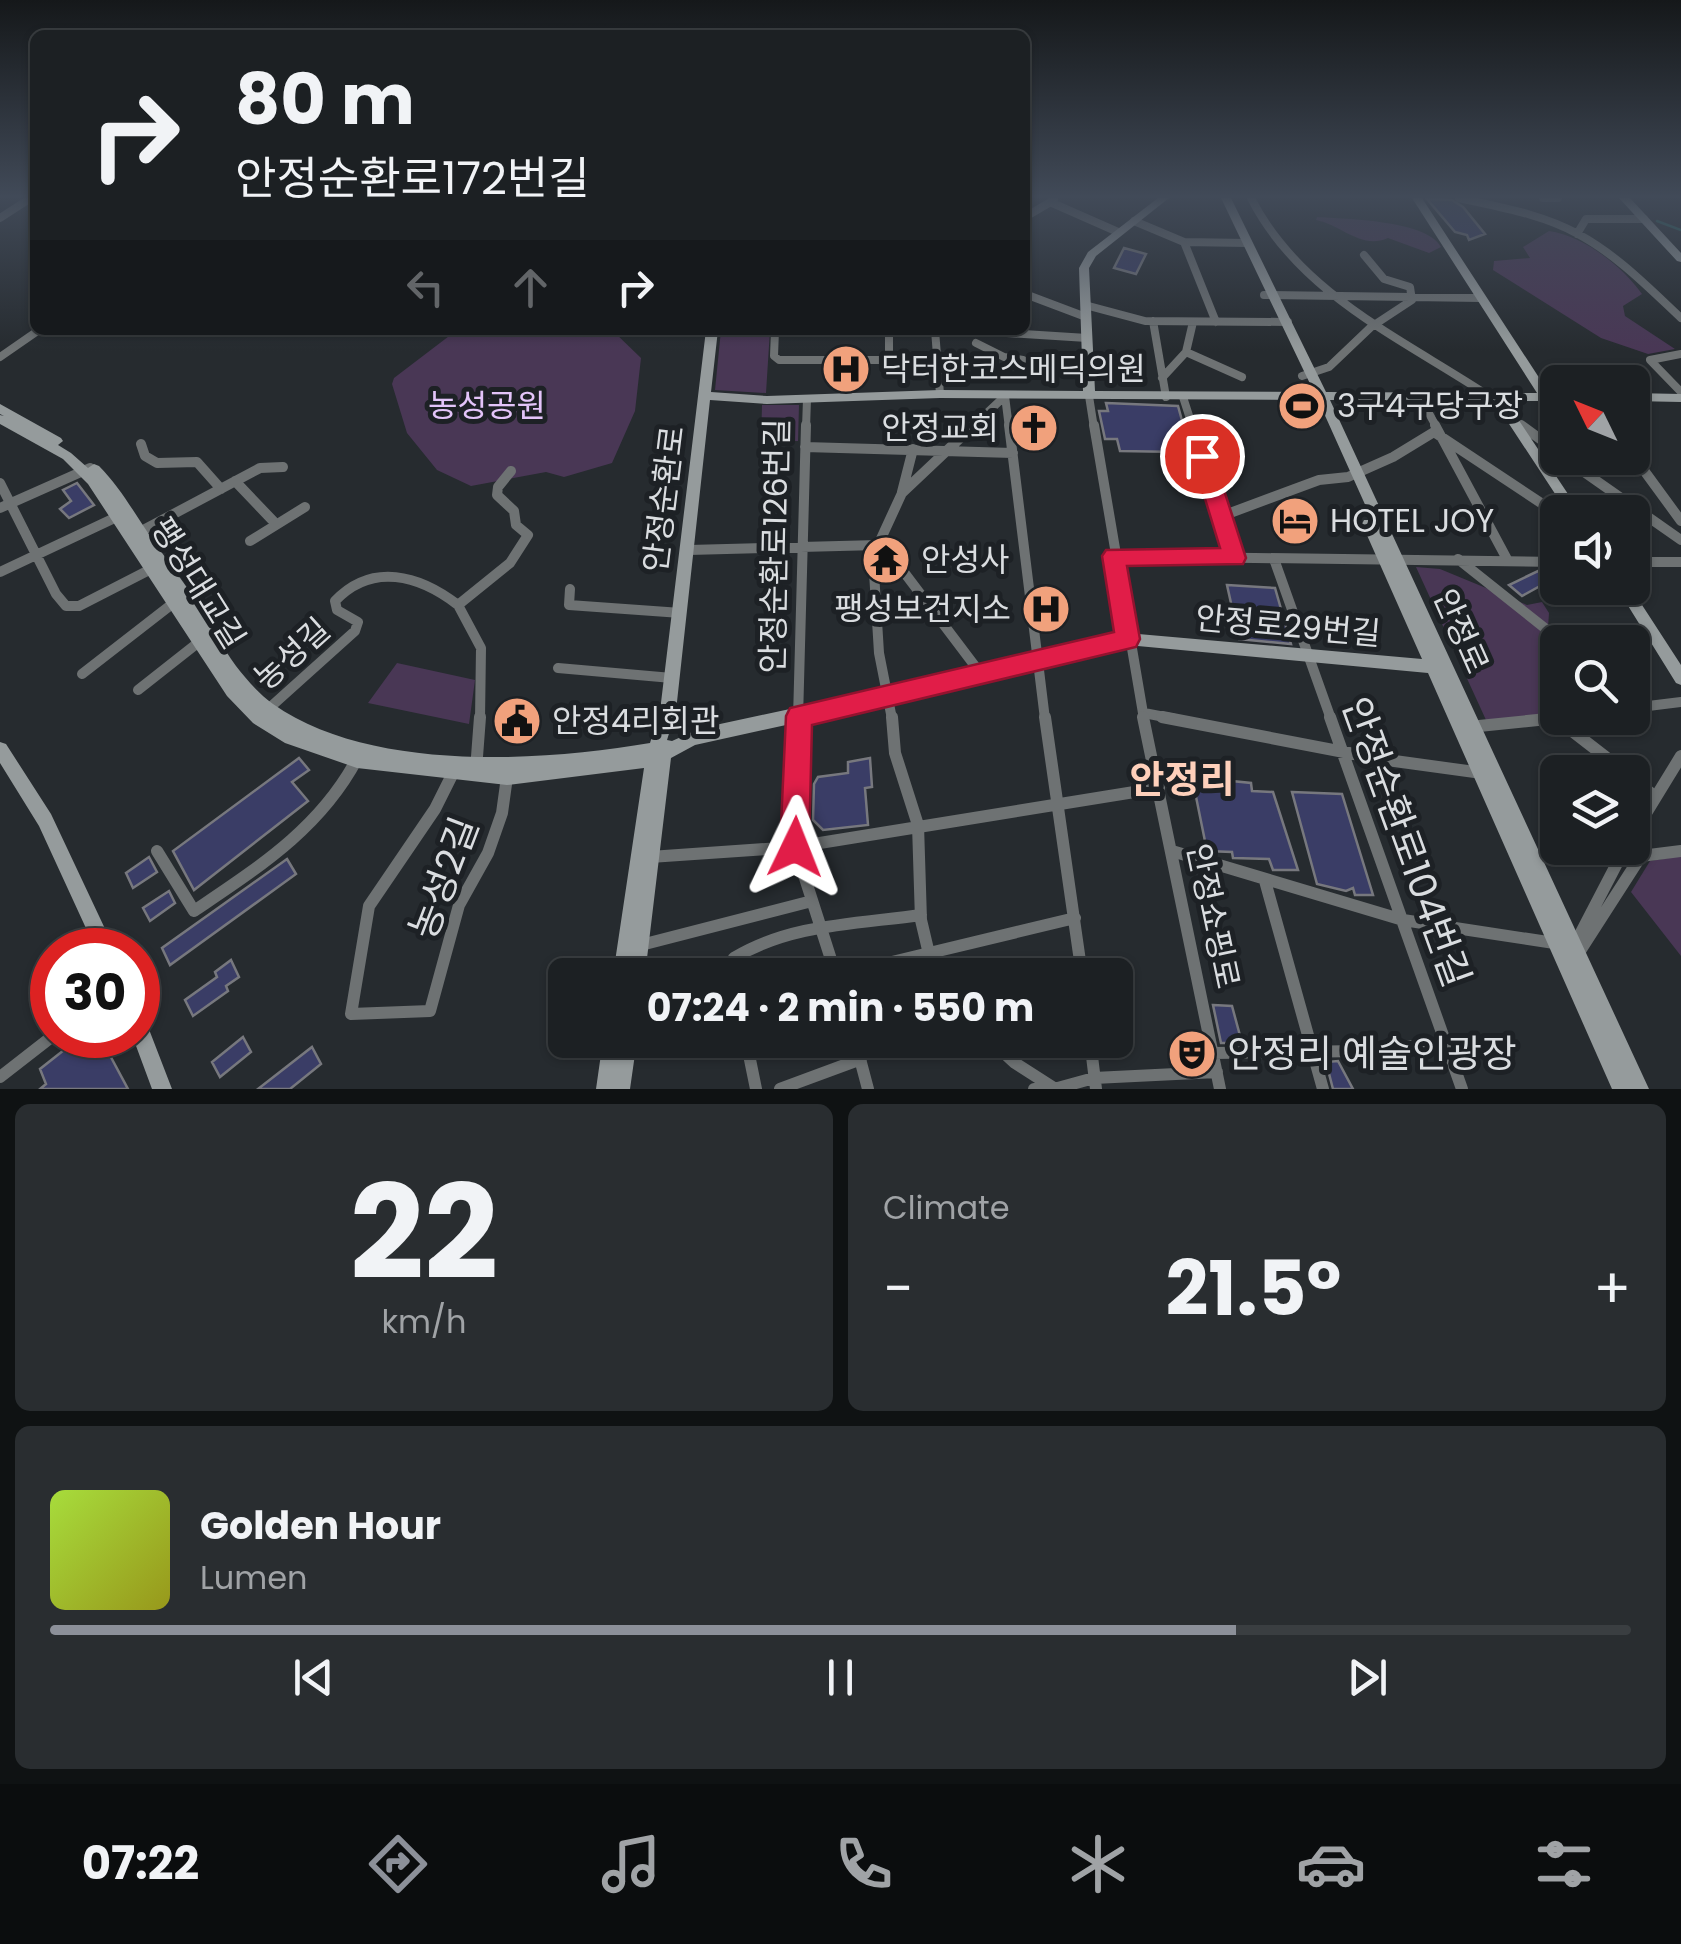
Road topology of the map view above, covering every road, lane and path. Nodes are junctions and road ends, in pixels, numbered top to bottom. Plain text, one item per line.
1 (1098, 249) edge
2 (1187, 249) edge
3 (1246, 249) edge
4 (1282, 249) edge
5 (1450, 249) edge
6 (1597, 249) edge
7 (1364, 255) dead end
8 (1268, 294) junction
9 (1332, 295) junction
10 (1411, 296) junction
11 (1034, 298) edge
12 (1482, 298) junction
13 (1086, 311) junction
14 (1681, 318) edge
15 (1152, 322) junction
16 (1193, 322) junction
17 (1216, 322) junction
18 (1283, 323) junction
19 (1376, 324) junction
20 (1030, 334) edge
21 (32, 335) edge
22 (712, 335) edge
23 (775, 335) edge
24 (890, 335) edge
25 (935, 335) edge
26 (1087, 338) junction
27 (976, 343) dead end
28 (1186, 352) junction
29 (1681, 354) edge
30 (0, 357) edge
31 (1023, 360) dead end
32 (1307, 376) junction
33 (1242, 377) dead end
34 (1162, 378) junction
35 (1540, 380) edge
36 (940, 394) junction
37 (1681, 395) edge
38 (706, 396) junction
39 (1005, 396) junction
40 (1089, 396) junction
41 (1317, 396) junction
42 (1650, 396) edge
43 (1166, 397) junction
44 (1183, 397) junction
45 (1540, 397) edge
46 (1420, 398) junction
47 (1495, 398) junction
48 (806, 399) junction
49 (0, 408) edge
50 (0, 418) edge
51 (1511, 418) junction
52 (21, 426) junction
53 (0, 437) edge
54 (1540, 439) edge
55 (1445, 440) junction
56 (142, 444) dead end
57 (804, 447) junction
58 (913, 450) junction
59 (950, 451) junction
60 (1013, 453) junction
61 (283, 467) dead end
62 (88, 470) junction
63 (511, 471) dead end
64 (1352, 474) junction
65 (1588, 475) edge
66 (1647, 475) edge
67 (235, 481) junction
68 (0, 483) edge
69 (221, 489) junction
70 (902, 493) junction
71 (1563, 495) edge
72 (1540, 502) edge
73 (4, 506) edge
74 (305, 508) dead end
75 (123, 514) junction
76 (1222, 516) junction
77 (1681, 521) edge
78 (276, 524) junction
79 (136, 534) junction
80 (1681, 540) edge
81 (250, 541) dead end
82 (878, 545) junction
83 (800, 548) junction
84 (689, 550) junction
85 (34, 554) junction
86 (1114, 556) junction
87 (1235, 558) junction
88 (1274, 558) junction
89 (1390, 559) junction
90 (1458, 559) junction
91 (1508, 560) junction
92 (1540, 561) edge
93 (1650, 562) edge
94 (1681, 562) edge
95 (158, 566) junction
96 (0, 572) edge
97 (570, 589) dead end
98 (179, 599) junction
99 (458, 605) junction
100 (1635, 605) edge
101 (681, 612) junction
102 (1542, 625) edge
103 (203, 639) junction
104 (1128, 639) junction
105 (1308, 656) junction
106 (1037, 663) junction
107 (558, 668) dead end
108 (1439, 668) junction
109 (82, 674) dead end
110 (981, 674) junction
111 (672, 678) junction
112 (1681, 678) edge
113 (138, 690) dead end
114 (890, 694) junction
115 (1681, 702) edge
116 (1650, 706) edge
117 (1144, 713) junction
118 (264, 714) junction
119 (799, 716) junction
120 (1540, 720) edge
121 (1467, 728) junction
122 (1577, 735) edge
123 (0, 749) edge
124 (1342, 752) junction
125 (659, 753) junction
126 (360, 755) junction
127 (1602, 755) edge
128 (1681, 756) edge
129 (476, 769) junction
130 (453, 772) junction
131 (1487, 773) junction
132 (506, 777) junction
133 (1159, 788) junction
134 (1650, 792) edge
135 (1656, 797) junction
136 (1060, 802) junction
137 (1650, 807) edge
138 (918, 825) junction
139 (795, 847) junction
140 (1681, 850) edge
141 (157, 851) dead end
142 (1172, 851) junction
143 (646, 857) junction
144 (1616, 865) edge
145 (1265, 881) junction
146 (812, 901) junction
147 (922, 915) junction
148 (1075, 918) junction
149 (1403, 920) junction
150 (96, 928) edge
151 (821, 930) junction
152 (640, 945) junction
153 (1570, 948) junction
154 (928, 955) junction
155 (625, 958) edge
156 (638, 958) edge
157 (734, 958) edge
158 (831, 958) edge
159 (914, 958) edge
160 (929, 958) edge
161 (1080, 958) edge
162 (1446, 1044) junction
163 (1311, 1052) junction
164 (1213, 1053) junction
165 (30, 1054) edge
166 (150, 1058) edge
167 (610, 1058) edge
168 (624, 1058) edge
169 (750, 1058) edge
170 (1010, 1058) edge
171 (1092, 1058) edge
172 (860, 1059) joint
173 (1217, 1072) junction
174 (0, 1077) edge
175 (1095, 1083) edge
176 (162, 1089) edge
177 (606, 1089) edge
178 (620, 1089) edge
179 (756, 1089) edge
180 (780, 1089) edge
181 (868, 1089) edge
182 (1034, 1089) edge
183 (1054, 1089) edge
184 (1220, 1089) edge
185 (1323, 1089) edge
186 (1462, 1089) edge
187 (1622, 1089) edge
188 (1640, 1089) edge

1 - 13 street, 안정쇼핑로
2 - 17 street
3 - 8 street, 안정로
4 - 9 street
5 - 12 street
6 - 14 street
7 - 10 street
8 - 9 street
8 - 18 street, 안정로
9 - 10 street
9 - 19 street
10 - 12 street
10 - 19 street
11 - 13 street
12 - 35 street
13 - 15 street
13 - 26 street, 안정쇼핑로
15 - 16 street
15 - 34 street
16 - 17 street
16 - 28 street
17 - 18 street
18 - 32 street, 안정로
19 - 32 street
19 - 47 street
20 - 26 street
21 - 30 street
22 - 38 street
23 - 24 street
25 - 36 street
26 - 40 street, 안정쇼핑로
27 - 31 street
28 - 33 street
28 - 34 street
29 - 37 street
32 - 41 street, 안정로
34 - 43 street
36 - 39 street, 안정순환로
36 - 48 street, 안정순환로
37 - 42 street
38 - 48 street, 안정순환로
38 - 84 street, 안정순환로
39 - 40 street, 안정순환로
39 - 59 street
39 - 60 street
40 - 43 street, 안정순환로
40 - 86 street, 안정쇼핑로
41 - 44 street, 안정순환로
41 - 46 street, 안정순환로
41 - 64 street, 안정로
43 - 44 street, 안정순환로
44 - 76 street
45 - 47 street, 안정순환로
46 - 47 street, 안정순환로
46 - 55 street
47 - 51 street
48 - 57 street, 안정순환로126번길
49 - 52 street
50 - 52 street, 팽성대교길
51 - 54 street
51 - 71 street
52 - 53 street
52 - 62 street, 팽성대교길
55 - 64 street
55 - 72 street
55 - 91 street
56 - 69 street
57 - 58 street
57 - 83 street, 안정순환로126번길
58 - 59 street
58 - 70 street
59 - 60 street
59 - 70 street
60 - 106 street
61 - 67 street
62 - 73 street
62 - 75 street, 팽성대교길
63 - 99 street
64 - 76 street
64 - 89 street, 안정로
65 - 80 street
66 - 77 street
67 - 69 street
67 - 78 street
68 - 73 street
69 - 79 street
70 - 82 street
73 - 85 street
74 - 78 street
75 - 79 street, 팽성대교길
75 - 85 street
76 - 87 street
78 - 81 street
79 - 95 street, 팽성대교길
82 - 83 street
82 - 110 street
82 - 114 street
83 - 84 street
83 - 119 street, 안정순환로126번길
84 - 101 street, 안정순환로
85 - 95 street
85 - 96 street
86 - 87 street
86 - 104 street, 안정쇼핑로
87 - 88 street
88 - 89 street
88 - 105 street, 안정순환로104번길
89 - 90 street
89 - 108 street, 안정로
90 - 91 street
90 - 102 street
91 - 92 street
93 - 94 street
95 - 98 street, 팽성대교길
97 - 101 street
98 - 103 street, 팽성대교길
98 - 109 street
99 - 118 street, 농성길
99 - 129 street
100 - 112 street
101 - 111 street, 안정순환로
103 - 113 street
103 - 118 street, 팽성대교길
104 - 105 street, 안정로29번길
104 - 106 street
104 - 117 street, 안정쇼핑로
105 - 108 street, 안정로29번길
105 - 124 street, 안정순환로104번길
106 - 110 street
106 - 136 street
107 - 111 street
108 - 121 street, 안정로
110 - 114 street
111 - 125 street, 안정순환로
114 - 119 street
114 - 138 street
115 - 116 street
117 - 124 street
117 - 133 street, 안정쇼핑로
118 - 126 street, 팽성대교길
119 - 125 street
119 - 139 street, 안정순환로126번길
120 - 121 street
121 - 131 street, 안정로
122 - 127 street
123 - 150 street
124 - 131 street
124 - 149 street, 안정순환로104번길
125 - 129 street, 팽성대교길
125 - 132 street, 팽성대교길
125 - 143 street, 안정순환로
126 - 129 street
126 - 130 street, 팽성대교길
126 - 141 street
128 - 135 street
129 - 130 street, 팽성대교길
129 - 132 street, 팽성대교길
130 - 132 street, 농성2길
131 - 153 street, 안정로
133 - 136 street
133 - 142 street, 안정쇼핑로
134 - 135 street
135 - 137 street
136 - 138 street
136 - 148 street
138 - 139 street
138 - 147 street
139 - 143 street
139 - 146 street, 안정순환로126번길
140 - 153 street
142 - 145 street
142 - 164 street, 안정쇼핑로
143 - 152 street, 안정순환로
143 - 155 street, 안정순환로
144 - 153 street
145 - 149 street
145 - 163 street
146 - 151 street, 안정순환로126번길
146 - 152 street
147 - 151 street
147 - 154 street
148 - 154 street, 안정순환로126번길
148 - 161 street
149 - 153 street
149 - 162 street, 안정순환로104번길
151 - 157 street
151 - 158 street, 안정순환로126번길
152 - 156 street, 안정순환로
153 - 187 street, 안정로
153 - 188 street, 안정로
154 - 159 street, 안정순환로126번길
154 - 160 street
162 - 163 street
162 - 186 street, 안정순환로104번길
163 - 164 street
163 - 185 street
164 - 173 street, 안정쇼핑로
165 - 174 street
166 - 176 street
167 - 177 street
168 - 178 street
169 - 179 street
170 - 183 street
171 - 175 street
172 - 180 street
172 - 181 street
173 - 175 street
173 - 184 street, 안정쇼핑로
175 - 183 street
182 - 183 street

